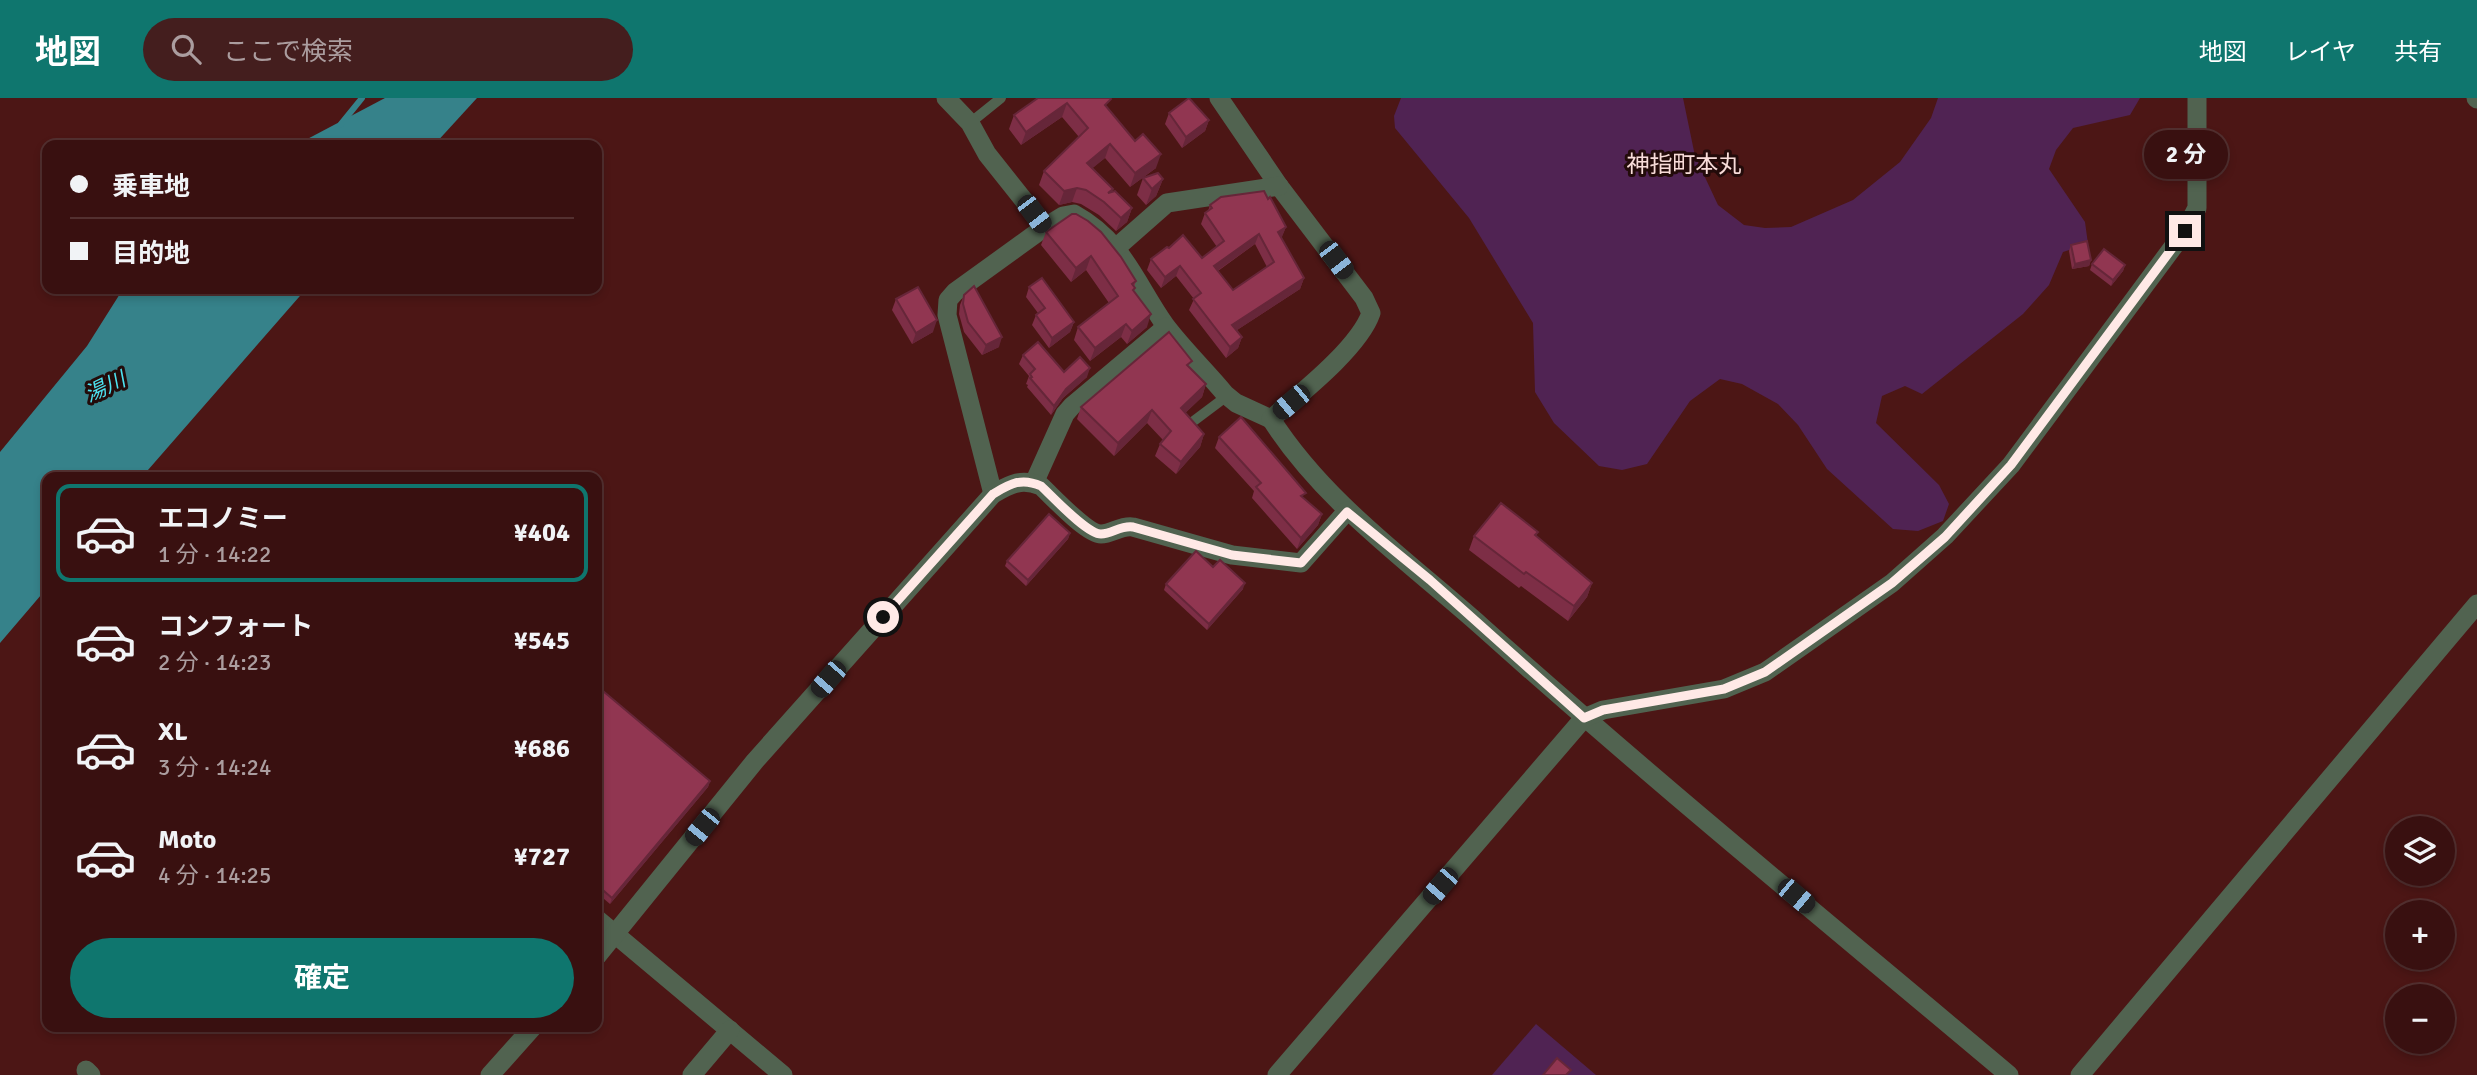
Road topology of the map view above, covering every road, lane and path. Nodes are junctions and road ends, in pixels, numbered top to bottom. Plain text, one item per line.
1 (946, 98) edge
2 (1001, 98) edge
3 (1219, 98) edge
4 (2197, 98) edge
5 (970, 123) junction
6 (1279, 186) junction
7 (1045, 228) junction
8 (1117, 247) junction
9 (1166, 327) junction
10 (1227, 396) junction
11 (1271, 419) junction
12 (1191, 423) edge
13 (1034, 483) junction
14 (993, 494) junction
15 (1347, 512) junction
16 (2477, 604) edge
17 (1584, 718) junction
18 (602, 923) edge
19 (616, 935) junction
20 (602, 951) edge
21 (730, 1030) junction
22 (529, 1032) edge
23 (490, 1075) edge
24 (692, 1075) edge
25 (783, 1075) edge
26 (1277, 1075) edge
27 (2009, 1075) edge
28 (2080, 1075) edge

1 - 5 street
2 - 5 lane
3 - 6 street
4 - 17 street
5 - 7 street
6 - 8 street
6 - 11 street
7 - 8 street
7 - 14 street
8 - 9 street
9 - 10 street
9 - 13 street
10 - 11 street
10 - 12 lane
11 - 15 street
13 - 14 street
13 - 15 street
14 - 19 street
15 - 17 street
16 - 28 street
17 - 26 street
17 - 27 street
18 - 19 street
19 - 20 street
19 - 21 street
21 - 24 street
21 - 25 street
22 - 23 street

